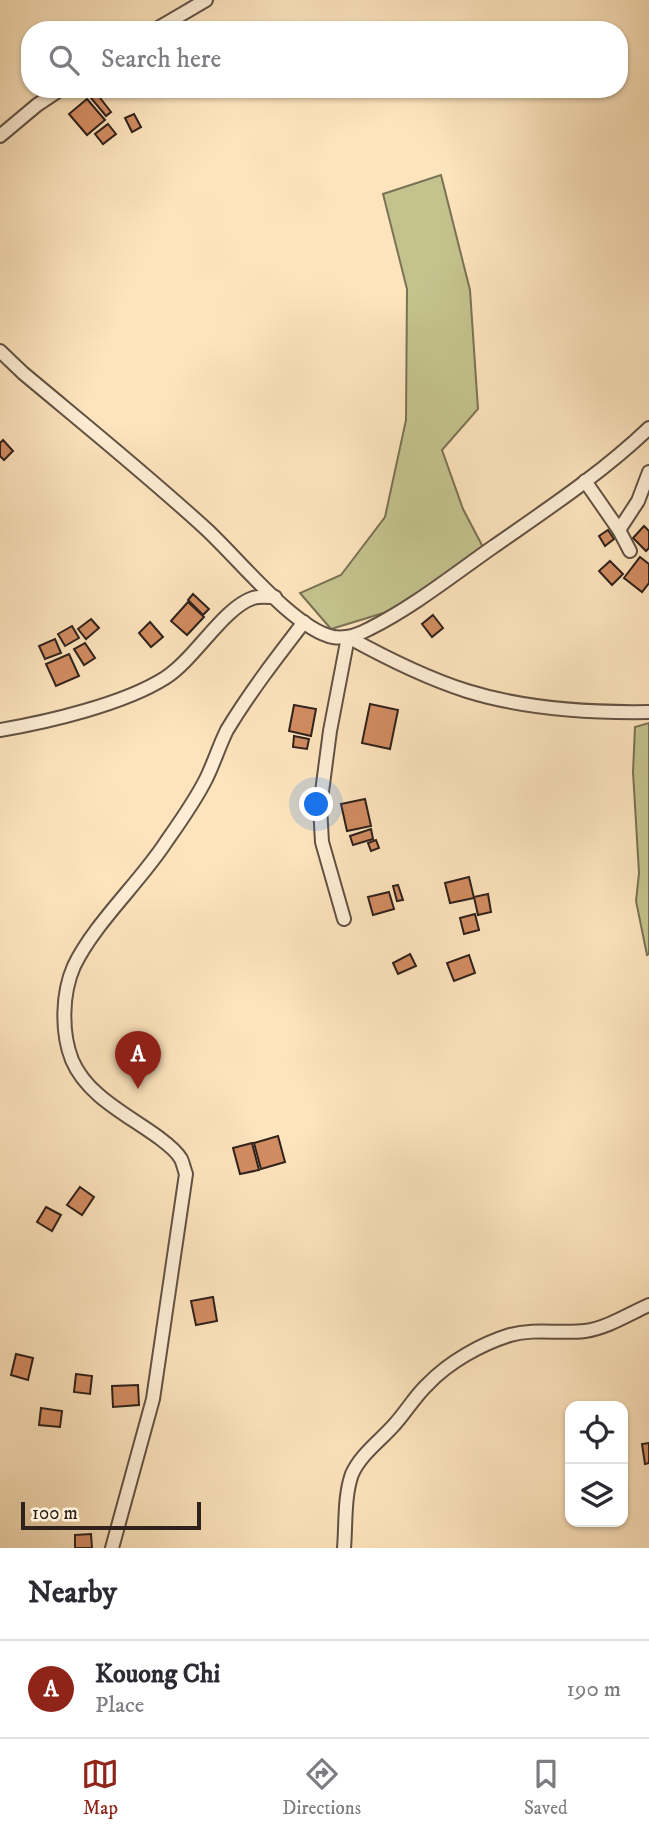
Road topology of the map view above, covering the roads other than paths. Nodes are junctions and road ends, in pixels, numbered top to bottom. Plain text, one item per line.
1 (206, 0) edge
2 (170, 21) edge
3 (48, 98) edge
4 (0, 136) edge
5 (0, 351) edge
6 (649, 428) edge
7 (649, 472) edge
8 (584, 481) junction
9 (619, 530) junction
10 (630, 551) dead end
11 (275, 597) junction
12 (304, 622) junction
13 (348, 638) junction
14 (649, 712) edge
15 (0, 730) edge
16 (344, 919) dead end
17 (649, 1305) edge
18 (112, 1548) edge
19 (344, 1548) edge

1 - 2 street
3 - 4 street
5 - 11 street
6 - 8 street
7 - 9 street
8 - 9 street
8 - 13 street
9 - 10 street
11 - 12 street
11 - 15 street
12 - 13 street
12 - 18 street
13 - 14 street
13 - 16 street
17 - 19 street

